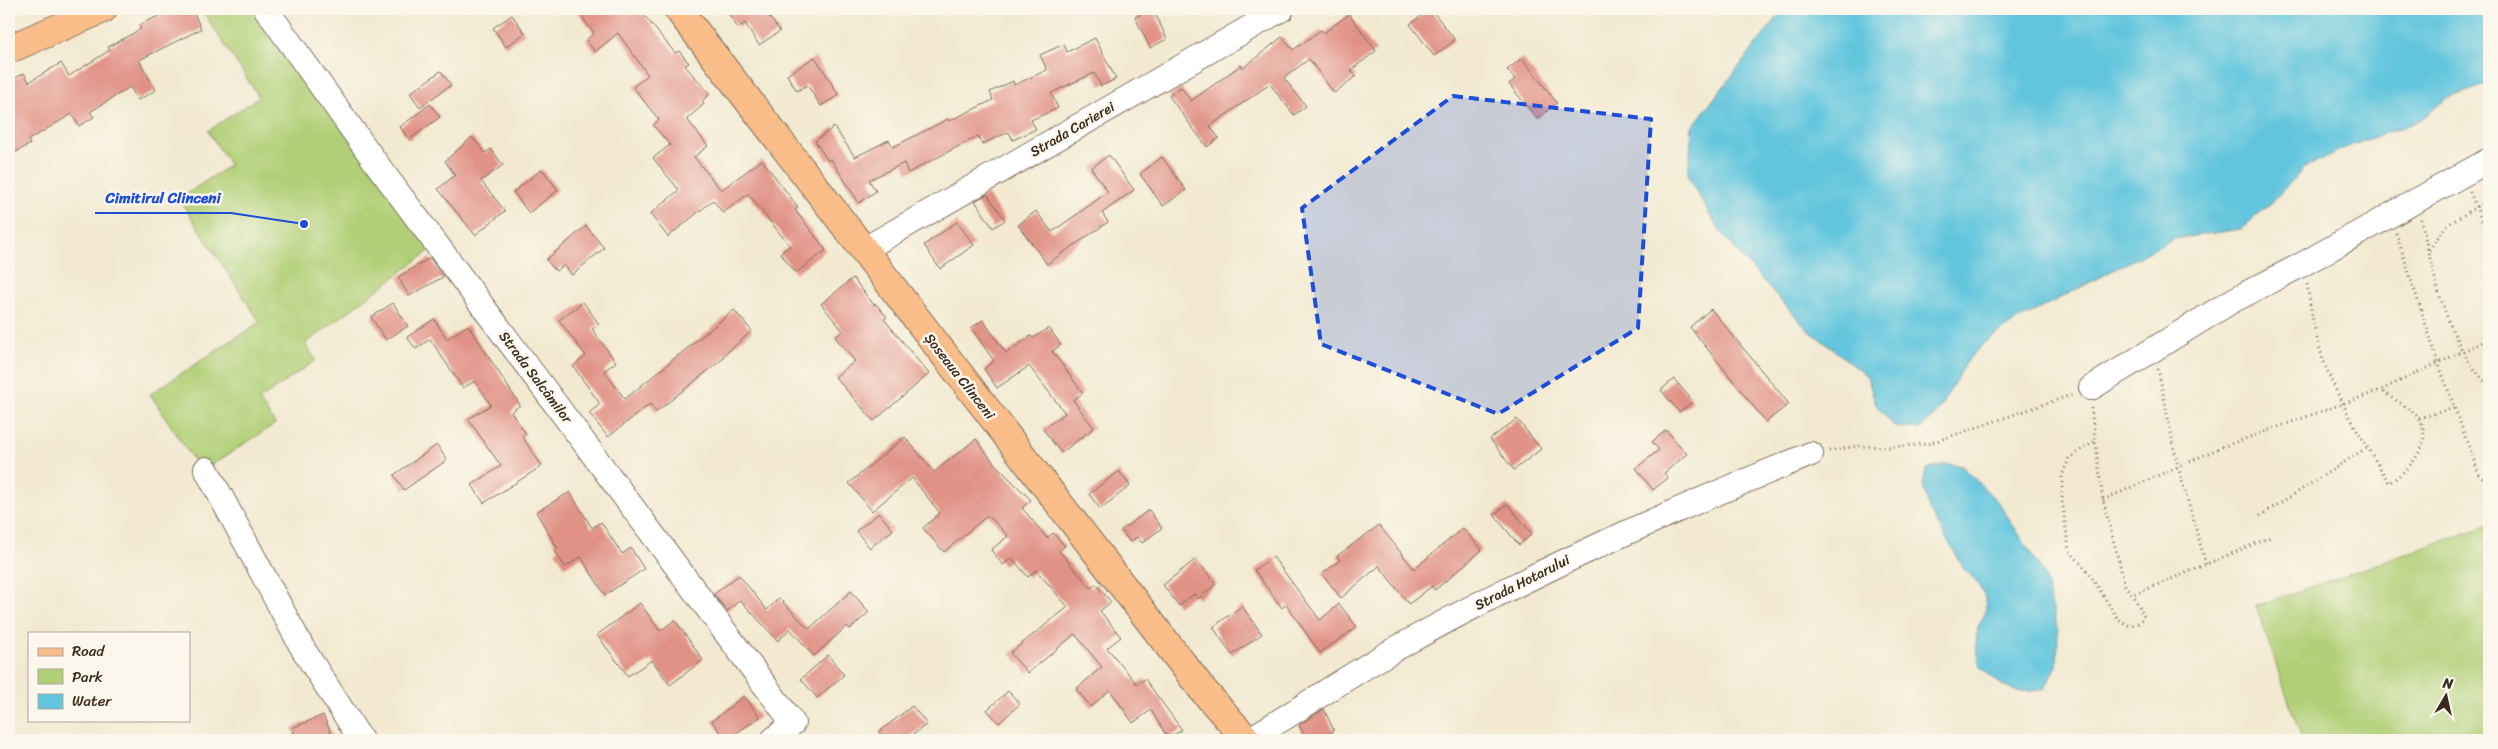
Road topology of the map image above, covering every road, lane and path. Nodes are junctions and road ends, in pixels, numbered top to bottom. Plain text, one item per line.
1 (102, 9) edge
2 (266, 9) edge
3 (678, 9) edge
4 (1282, 9) edge
5 (9, 49) edge
6 (2489, 160) edge
7 (2461, 176) junction
8 (2489, 199) edge
9 (2417, 201) junction
10 (2477, 206) junction
11 (2390, 216) junction
12 (2489, 237) edge
13 (863, 250) junction
14 (2428, 251) junction
15 (2303, 264) junction
16 (2489, 339) edge
17 (2463, 353) junction
18 (2166, 364) dead end
19 (2439, 365) junction
20 (2158, 369) junction
21 (2149, 374) dead end
22 (2489, 386) edge
23 (2381, 390) junction
24 (2095, 395) junction
25 (2343, 404) junction
26 (2454, 408) junction
27 (2419, 418) junction
28 (2094, 442) junction
29 (2368, 447) junction
30 (1811, 454) joint
31 (2178, 467) junction
32 (206, 469) dead end
33 (2489, 482) edge
34 (2103, 500) junction
35 (2260, 516) dead end
36 (2271, 537) dead end
37 (2206, 564) junction
38 (2133, 594) junction
39 (361, 740) edge
40 (773, 740) edge
41 (1247, 740) edge

1 - 5 main road
2 - 40 street, Strada Salcâmilor
3 - 13 main road, Șoseaua Clinceni
4 - 13 street, Strada Carierei
6 - 7 street
7 - 9 street
7 - 10 path
8 - 10 path
9 - 11 street
9 - 14 path
10 - 12 path
10 - 14 path
11 - 15 street
11 - 19 path
13 - 41 main road, Șoseaua Clinceni
14 - 17 path
15 - 24 street
15 - 25 path
16 - 17 path
17 - 19 path
17 - 22 path
18 - 20 path
19 - 23 path
19 - 26 path
20 - 21 path
20 - 31 path
23 - 25 path
23 - 27 path
24 - 28 path
24 - 30 path
25 - 29 path
25 - 31 path
26 - 27 path
26 - 33 path
27 - 29 path
28 - 34 path
28 - 38 path
29 - 35 path
30 - 41 street, Strada Hotarului
31 - 34 path
31 - 37 path
32 - 39 street
34 - 38 path
36 - 37 path
37 - 38 path

